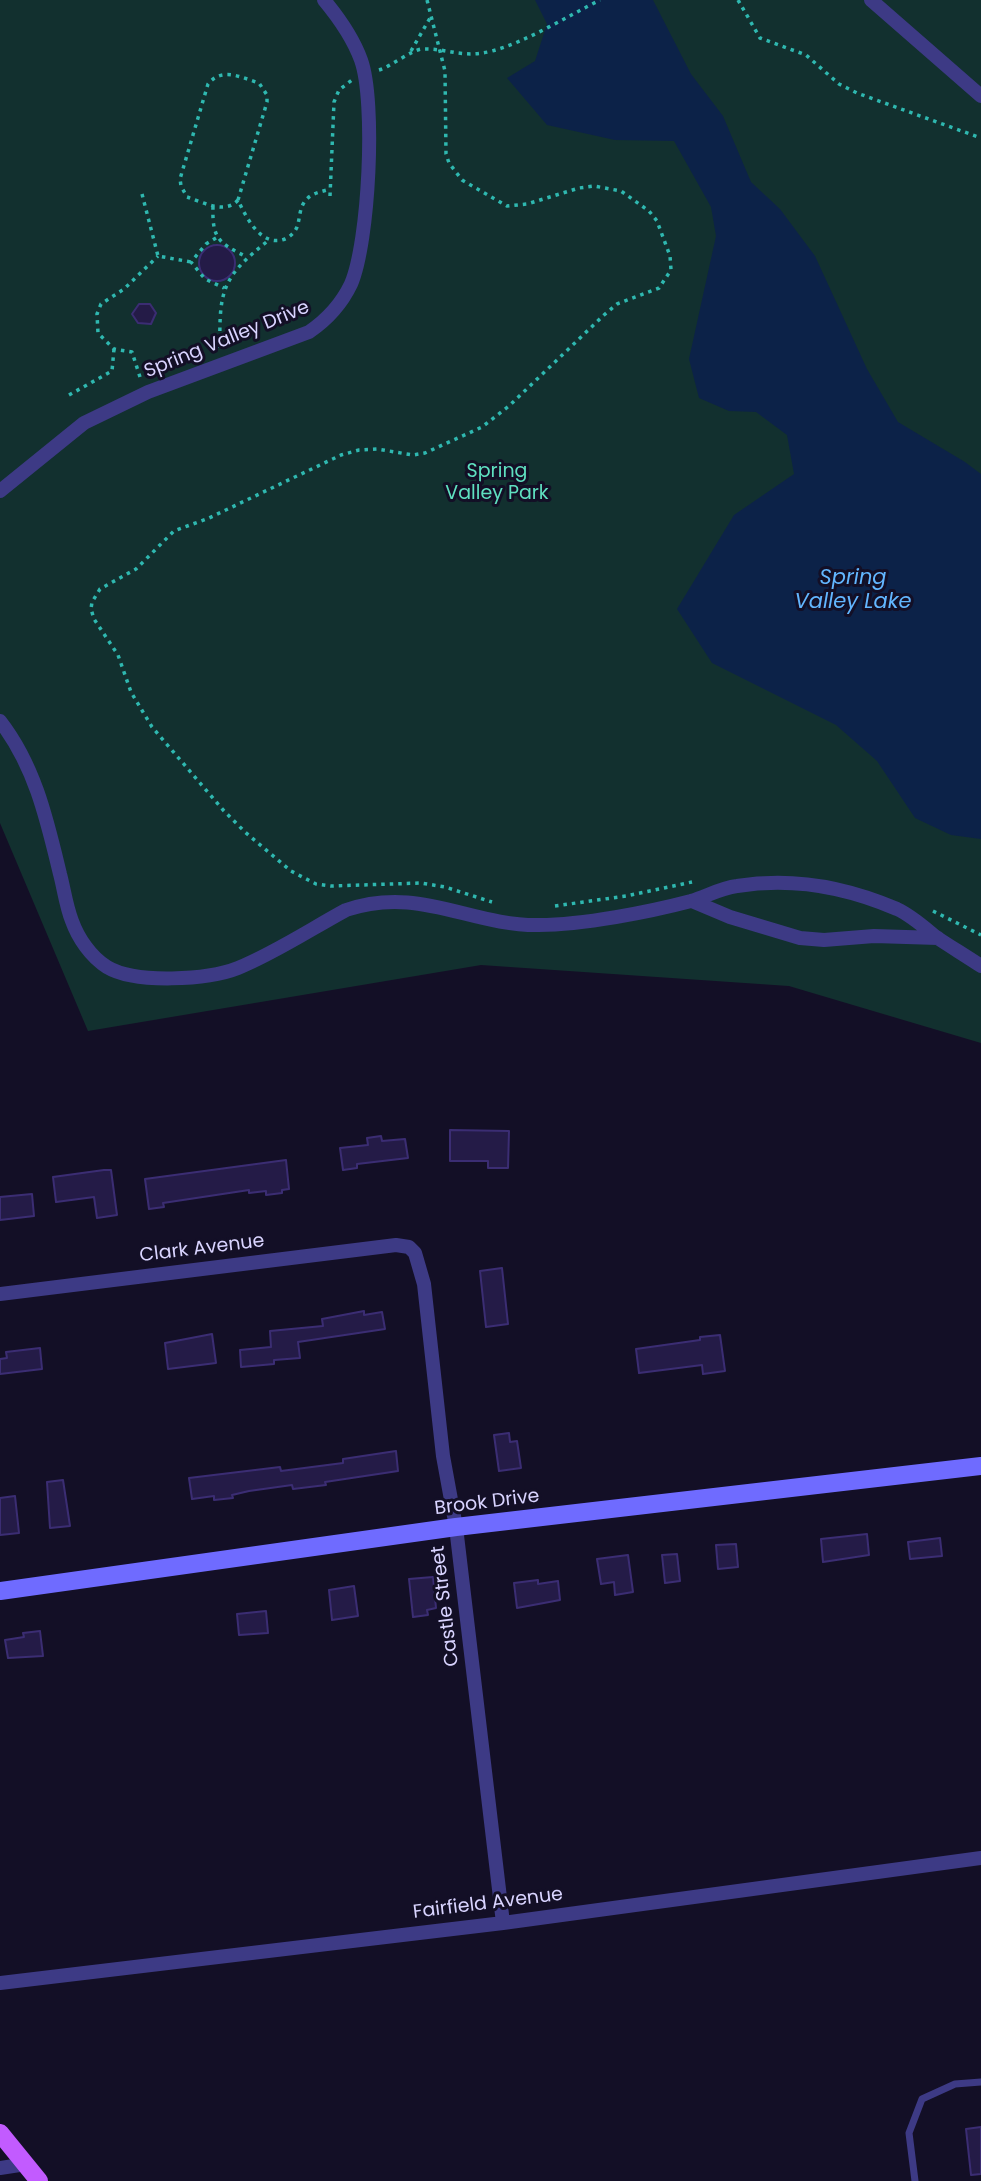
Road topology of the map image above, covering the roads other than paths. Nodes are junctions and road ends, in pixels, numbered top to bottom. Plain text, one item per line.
1 (324, 0) edge
2 (871, 0) edge
3 (981, 96) edge
4 (0, 491) edge
5 (0, 721) edge
6 (692, 901) junction
7 (938, 938) junction
8 (981, 966) edge
9 (410, 1247) joint
10 (0, 1294) edge
11 (981, 1466) edge
12 (456, 1527) junction
13 (0, 1591) edge
14 (981, 1858) edge
15 (503, 1923) junction
16 (0, 1983) edge
17 (981, 2082) edge
18 (0, 2133) edge
19 (26, 2164) junction
20 (0, 2168) edge
21 (39, 2181) edge
22 (915, 2181) edge

1 - 4 street, Spring Valley Drive
2 - 3 street
5 - 6 street
6 - 7 street
6 - 7 street
7 - 8 street
9 - 10 street, Clark Avenue
9 - 12 street, Castle Street
11 - 12 street, Brook Drive
12 - 13 street, Brook Drive
12 - 15 street, Castle Street
14 - 15 street, Fairfield Avenue
15 - 16 street, Fairfield Avenue
17 - 22 lane
18 - 19 main road
19 - 20 street
19 - 21 main road

